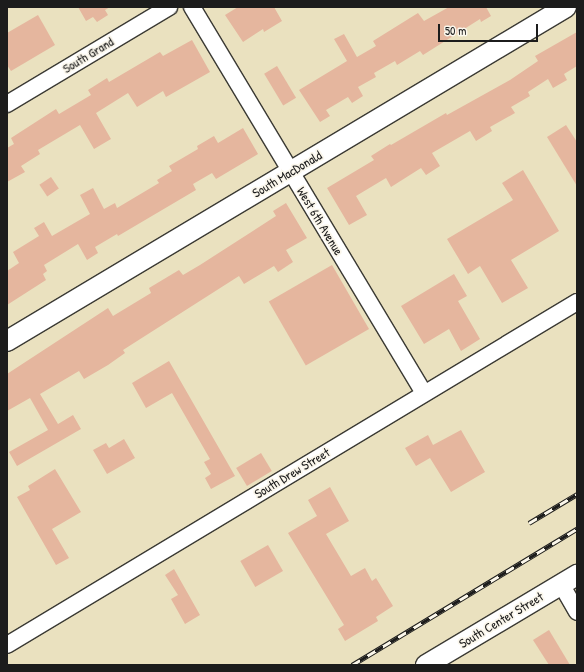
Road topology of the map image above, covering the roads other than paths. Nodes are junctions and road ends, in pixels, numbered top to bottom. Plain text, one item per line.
1 (168, 7) edge
2 (192, 7) edge
3 (566, 7) edge
4 (7, 104) edge
5 (291, 172) junction
6 (577, 302) edge
7 (7, 340) edge
8 (424, 393) junction
9 (569, 580) edge
10 (577, 612) edge
11 (7, 645) edge
12 (426, 665) edge

1 - 4 street, South Grand
2 - 5 street, West 6th Avenue
3 - 5 street, South MacDonald
5 - 7 street, South MacDonald
5 - 8 street, West 6th Avenue
6 - 8 street, South Drew Street
8 - 11 street, South Drew Street
9 - 10 street
9 - 12 street, South Center Street

